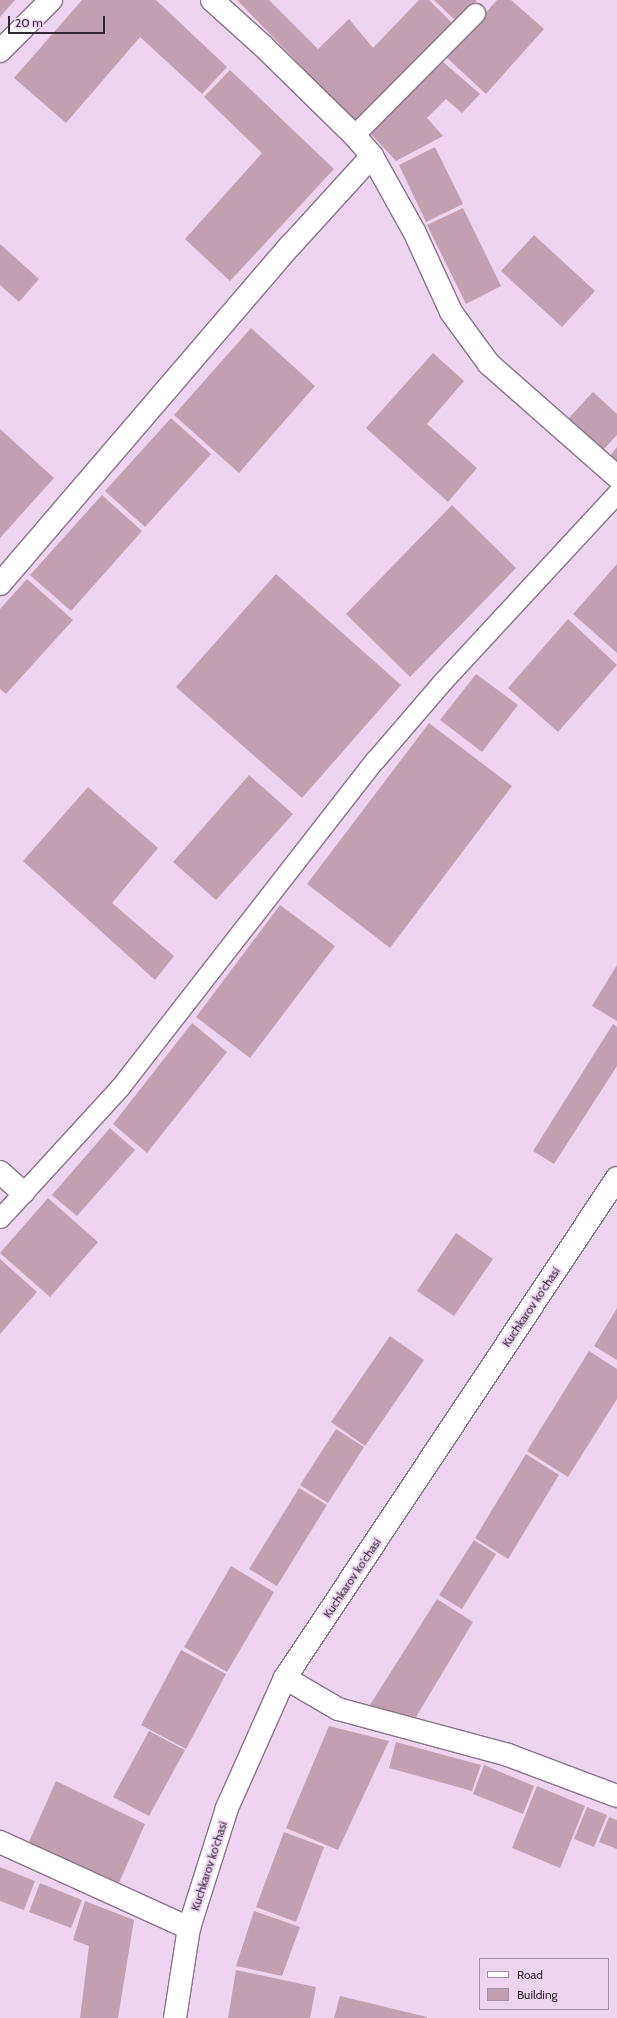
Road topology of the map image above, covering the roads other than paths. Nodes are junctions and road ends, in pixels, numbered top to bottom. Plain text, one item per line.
1 (51, 0) edge
2 (212, 0) edge
3 (475, 13) dead end
4 (0, 51) edge
5 (354, 135) junction
6 (372, 156) junction
7 (617, 477) edge
8 (617, 493) edge
9 (0, 584) edge
10 (0, 1172) edge
11 (617, 1178) edge
12 (22, 1193) junction
13 (0, 1218) edge
14 (286, 1678) junction
15 (617, 1796) edge
16 (0, 1842) edge
17 (189, 1928) junction
18 (175, 2018) edge

1 - 4 street
2 - 5 street
3 - 5 lane
5 - 6 street
6 - 7 street
6 - 9 street
8 - 12 lane
10 - 12 street
11 - 14 street, Kuchkarov ko'chasi
12 - 13 lane
14 - 15 street
14 - 17 street, Kuchkarov ko'chasi
16 - 17 street
17 - 18 street, Kuchkarov ko'chasi

